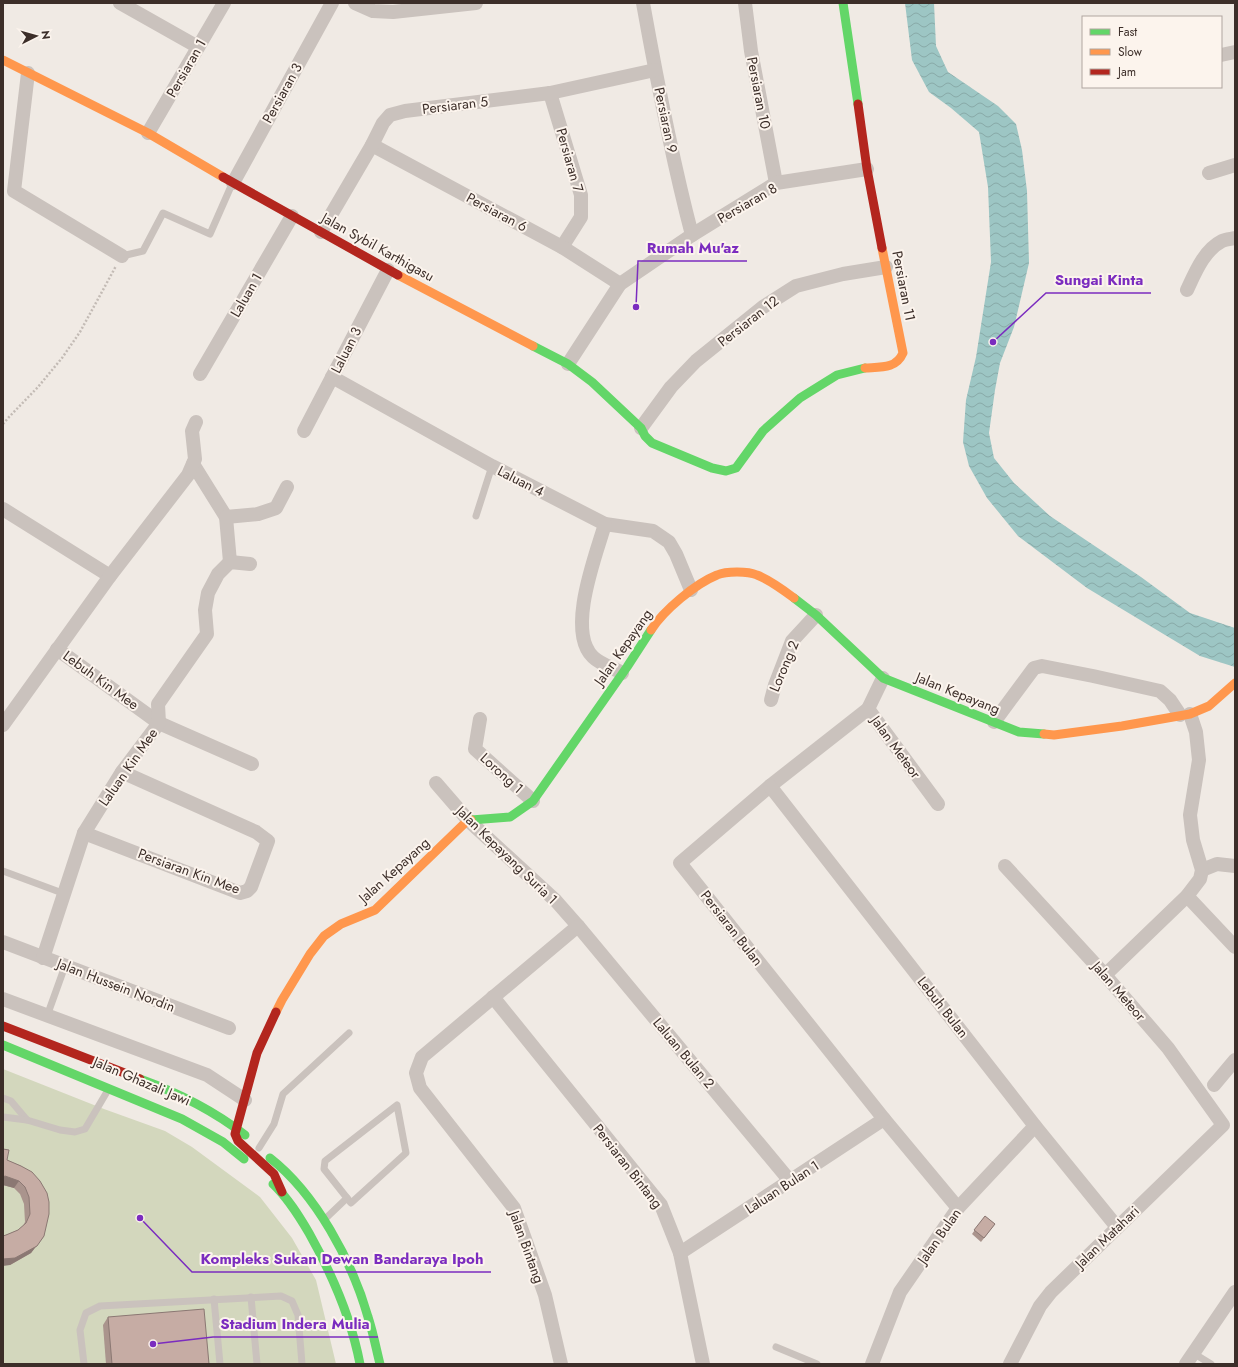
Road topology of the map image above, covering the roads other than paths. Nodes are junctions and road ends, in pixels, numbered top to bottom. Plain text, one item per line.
1 (120, 3) edge
2 (224, 3) edge
3 (332, 3) edge
4 (355, 3) edge
5 (476, 3) edge
6 (643, 3) edge
7 (745, 3) edge
8 (843, 3) edge
9 (198, 48) junction
10 (1235, 52) edge
11 (1222, 55) edge
12 (3, 60) edge
13 (655, 70) junction
14 (28, 73) junction
15 (550, 93) junction
16 (148, 133) junction
17 (372, 145) junction
18 (1235, 165) edge
19 (867, 169) junction
20 (1209, 173) dead end
21 (233, 183) junction
22 (776, 183) junction
23 (292, 216) junction
24 (321, 232) junction
25 (692, 236) junction
26 (1235, 238) edge
27 (562, 247) junction
28 (122, 256) joint
29 (886, 266) junction
30 (388, 270) junction
31 (620, 284) junction
32 (1187, 290) dead end
33 (568, 364) junction
34 (200, 374) dead end
35 (332, 377) junction
36 (196, 422) dead end
37 (641, 428) junction
38 (304, 431) dead end
39 (193, 464) junction
40 (492, 466) junction
41 (726, 471) joint
42 (287, 487) dead end
43 (3, 509) edge
44 (476, 516) dead end
45 (226, 518) junction
46 (605, 524) junction
47 (230, 562) junction
48 (250, 564) dead end
49 (110, 576) junction
50 (691, 590) junction
51 (816, 615) junction
52 (57, 649) junction
53 (622, 673) junction
54 (884, 678) junction
55 (1234, 684) edge
56 (771, 700) dead end
57 (868, 709) junction
58 (1185, 714) junction
59 (480, 719) dead end
60 (994, 722) junction
61 (159, 723) junction
62 (3, 725) edge
63 (252, 764) dead end
64 (122, 772) junction
65 (436, 784) dead end
66 (770, 786) junction
67 (533, 801) junction
68 (938, 804) dead end
69 (468, 820) junction
70 (84, 833) junction
71 (1005, 866) dead end
72 (1235, 866) edge
73 (1202, 870) junction
74 (3, 871) edge
75 (65, 894) junction
76 (1187, 896) junction
77 (578, 926) junction
78 (3, 942) edge
79 (1235, 946) edge
80 (43, 958) junction
81 (65, 966) junction
82 (1105, 975) junction
83 (493, 997) junction
84 (3, 999) edge
85 (47, 1016) junction
86 (3, 1026) edge
87 (229, 1028) dead end
88 (349, 1034) dead end
89 (3, 1045) edge
90 (1235, 1060) edge
91 (1214, 1084) dead end
92 (109, 1088) junction
93 (3, 1098) edge
94 (245, 1100) junction
95 (3, 1117) edge
96 (884, 1119) junction
97 (27, 1120) junction
98 (1223, 1125) joint
99 (1035, 1126) junction
100 (236, 1128) junction
101 (259, 1148) junction
102 (790, 1181) junction
103 (282, 1192) junction
104 (347, 1198) junction
105 (958, 1208) junction
106 (323, 1220) junction
107 (1117, 1227) junction
108 (680, 1253) junction
109 (1235, 1292) edge
110 (251, 1297) junction
111 (214, 1299) junction
112 (1231, 1307) edge
113 (776, 1347) dead end
114 (1190, 1358) edge
115 (84, 1364) edge
116 (220, 1364) edge
117 (257, 1364) edge
118 (302, 1364) edge
119 (360, 1364) edge
120 (380, 1364) edge
121 (561, 1364) edge
122 (703, 1364) edge
123 (817, 1364) edge
124 (872, 1364) edge
125 (1010, 1364) edge
126 (1210, 1364) edge

1 - 9 street
2 - 9 street, Persiaran 1
3 - 21 street, Persiaran 3
4 - 5 street
6 - 13 street, Persiaran 9
7 - 22 street, Persiaran 10
8 - 19 street, Persiaran 11
9 - 16 street, Persiaran 1
10 - 11 street
12 - 14 street, Jalan Sybil Karthigasu
13 - 15 street, Persiaran 5
13 - 25 street, Persiaran 9
14 - 16 street, Jalan Sybil Karthigasu
14 - 28 street
15 - 17 street, Persiaran 5
15 - 27 street, Persiaran 7
16 - 21 street, Jalan Sybil Karthigasu
17 - 24 street, Persiaran 5
17 - 27 street, Persiaran 6
18 - 20 street
19 - 22 street, Persiaran 8
19 - 29 street, Persiaran 11
21 - 23 street, Jalan Sybil Karthigasu
21 - 28 lane
22 - 25 street, Persiaran 8
23 - 24 street, Jalan Sybil Karthigasu
23 - 34 street, Laluan 1
24 - 30 street, Jalan Sybil Karthigasu
25 - 31 street, Persiaran 8
26 - 32 street
27 - 31 street, Persiaran 6
29 - 37 street, Persiaran 12
29 - 41 street, Persiaran 11
30 - 33 street, Jalan Sybil Karthigasu
30 - 35 street, Laluan 3
31 - 33 street, Persiaran 8
33 - 37 street, Jalan Sybil Karthigasu
35 - 38 street, Laluan 3
35 - 40 street, Laluan 4
36 - 39 street
37 - 41 street, Jalan Sybil Karthigasu
39 - 45 street
39 - 49 street
40 - 44 lane
40 - 46 street, Laluan 4
42 - 45 street
43 - 49 street
45 - 47 street
46 - 50 street, Laluan 4
46 - 53 street
47 - 48 street
47 - 61 street, Laluan Kin Mee
49 - 52 street
50 - 51 street, Jalan Kepayang
50 - 53 street, Jalan Kepayang
51 - 54 street, Jalan Kepayang
51 - 56 street, Lorong 2
52 - 61 street, Lebuh Kin Mee
52 - 62 street
53 - 67 street, Jalan Kepayang
54 - 57 street, Persiaran Bulan
54 - 60 street, Jalan Kepayang
55 - 58 street, Jalan Kepayang
57 - 66 street, Persiaran Bulan
57 - 68 street, Jalan Meteor
58 - 60 street, Jalan Kepayang
58 - 60 street
58 - 73 street
59 - 67 street, Lorong 1
61 - 63 street, Lebuh Kin Mee
61 - 64 street, Laluan Kin Mee
64 - 70 street, Laluan Kin Mee
64 - 70 street, Persiaran Kin Mee
65 - 69 street, Jalan Kepayang Suria 1
66 - 96 street, Persiaran Bulan
66 - 99 street, Lebuh Bulan
67 - 69 street, Jalan Kepayang
69 - 77 street, Jalan Kepayang Suria 1
69 - 94 street, Jalan Kepayang
70 - 75 street, Laluan Kin Mee
71 - 82 street, Jalan Meteor
72 - 73 street
73 - 76 street
74 - 75 lane
75 - 80 street, Laluan Kin Mee
76 - 79 street
76 - 82 street
77 - 83 street
77 - 102 street, Laluan Bulan 2
78 - 80 street, Jalan Hussein Nordin
80 - 81 street, Jalan Hussein Nordin
81 - 85 lane
81 - 87 street, Jalan Hussein Nordin
82 - 98 street, Jalan Meteor
83 - 108 street, Persiaran Bintang
83 - 121 street, Jalan Bintang
84 - 85 street, Jalan Ghazali Jawi
85 - 94 street, Jalan Ghazali Jawi
86 - 100 street, Jalan Ghazali Jawi
88 - 101 lane
89 - 92 street, Jalan Ghazali Jawi
90 - 91 street
92 - 97 lane
92 - 103 street, Jalan Ghazali Jawi
93 - 97 lane
94 - 100 street, Jalan Kepayang
95 - 97 lane
96 - 102 street, Laluan Bulan 1
96 - 105 street, Persiaran Bulan
98 - 107 street, Jalan Matahari
99 - 105 street, Jalan Bulan
99 - 107 street, Lebuh Bulan
100 - 101 street, Jalan Ghazali Jawi
100 - 103 street
101 - 106 street, Jalan Ghazali Jawi
102 - 108 street, Laluan Bulan 1
103 - 119 street, Jalan Ghazali Jawi
104 - 104 lane
104 - 106 lane
105 - 124 street, Jalan Bulan
106 - 120 street, Jalan Ghazali Jawi
107 - 125 street, Jalan Matahari
108 - 122 street, Persiaran Bintang
109 - 112 street
110 - 111 lane
110 - 117 lane
110 - 118 lane
111 - 115 lane
111 - 116 lane
112 - 114 street
113 - 123 lane
114 - 126 lane

